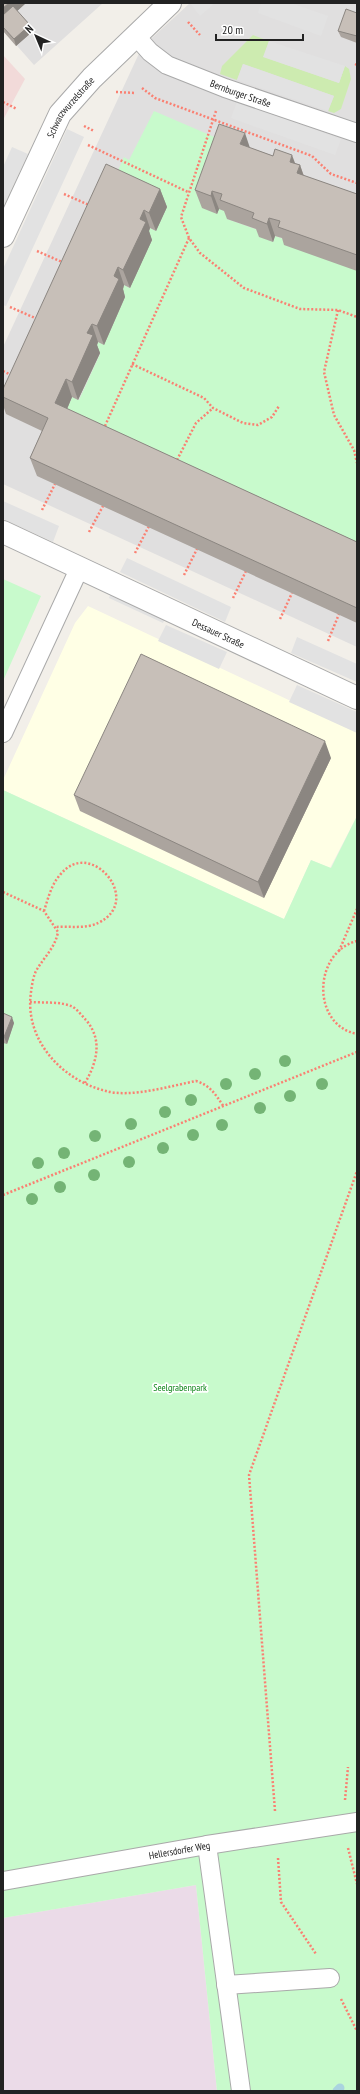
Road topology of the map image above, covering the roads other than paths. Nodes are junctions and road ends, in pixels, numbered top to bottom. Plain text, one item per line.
1 (170, 3) edge
2 (135, 35) junction
3 (357, 133) edge
4 (3, 236) edge
5 (3, 532) edge
6 (79, 569) junction
7 (357, 698) edge
8 (3, 733) edge
9 (357, 1822) edge
10 (207, 1844) junction
11 (3, 1881) edge
12 (330, 1978) road end
13 (226, 1985) junction
14 (241, 2091) edge

1 - 2 street, Schwarzwurzelstraße
2 - 3 lane, Bernburger Straße
2 - 4 street, Schwarzwurzelstraße
5 - 6 street, Dessauer Straße
6 - 7 street, Dessauer Straße
6 - 8 lane
9 - 10 lane, Hellersdorfer Weg
10 - 11 lane, Hellersdorfer Weg
10 - 13 lane
12 - 13 lane
13 - 14 lane

